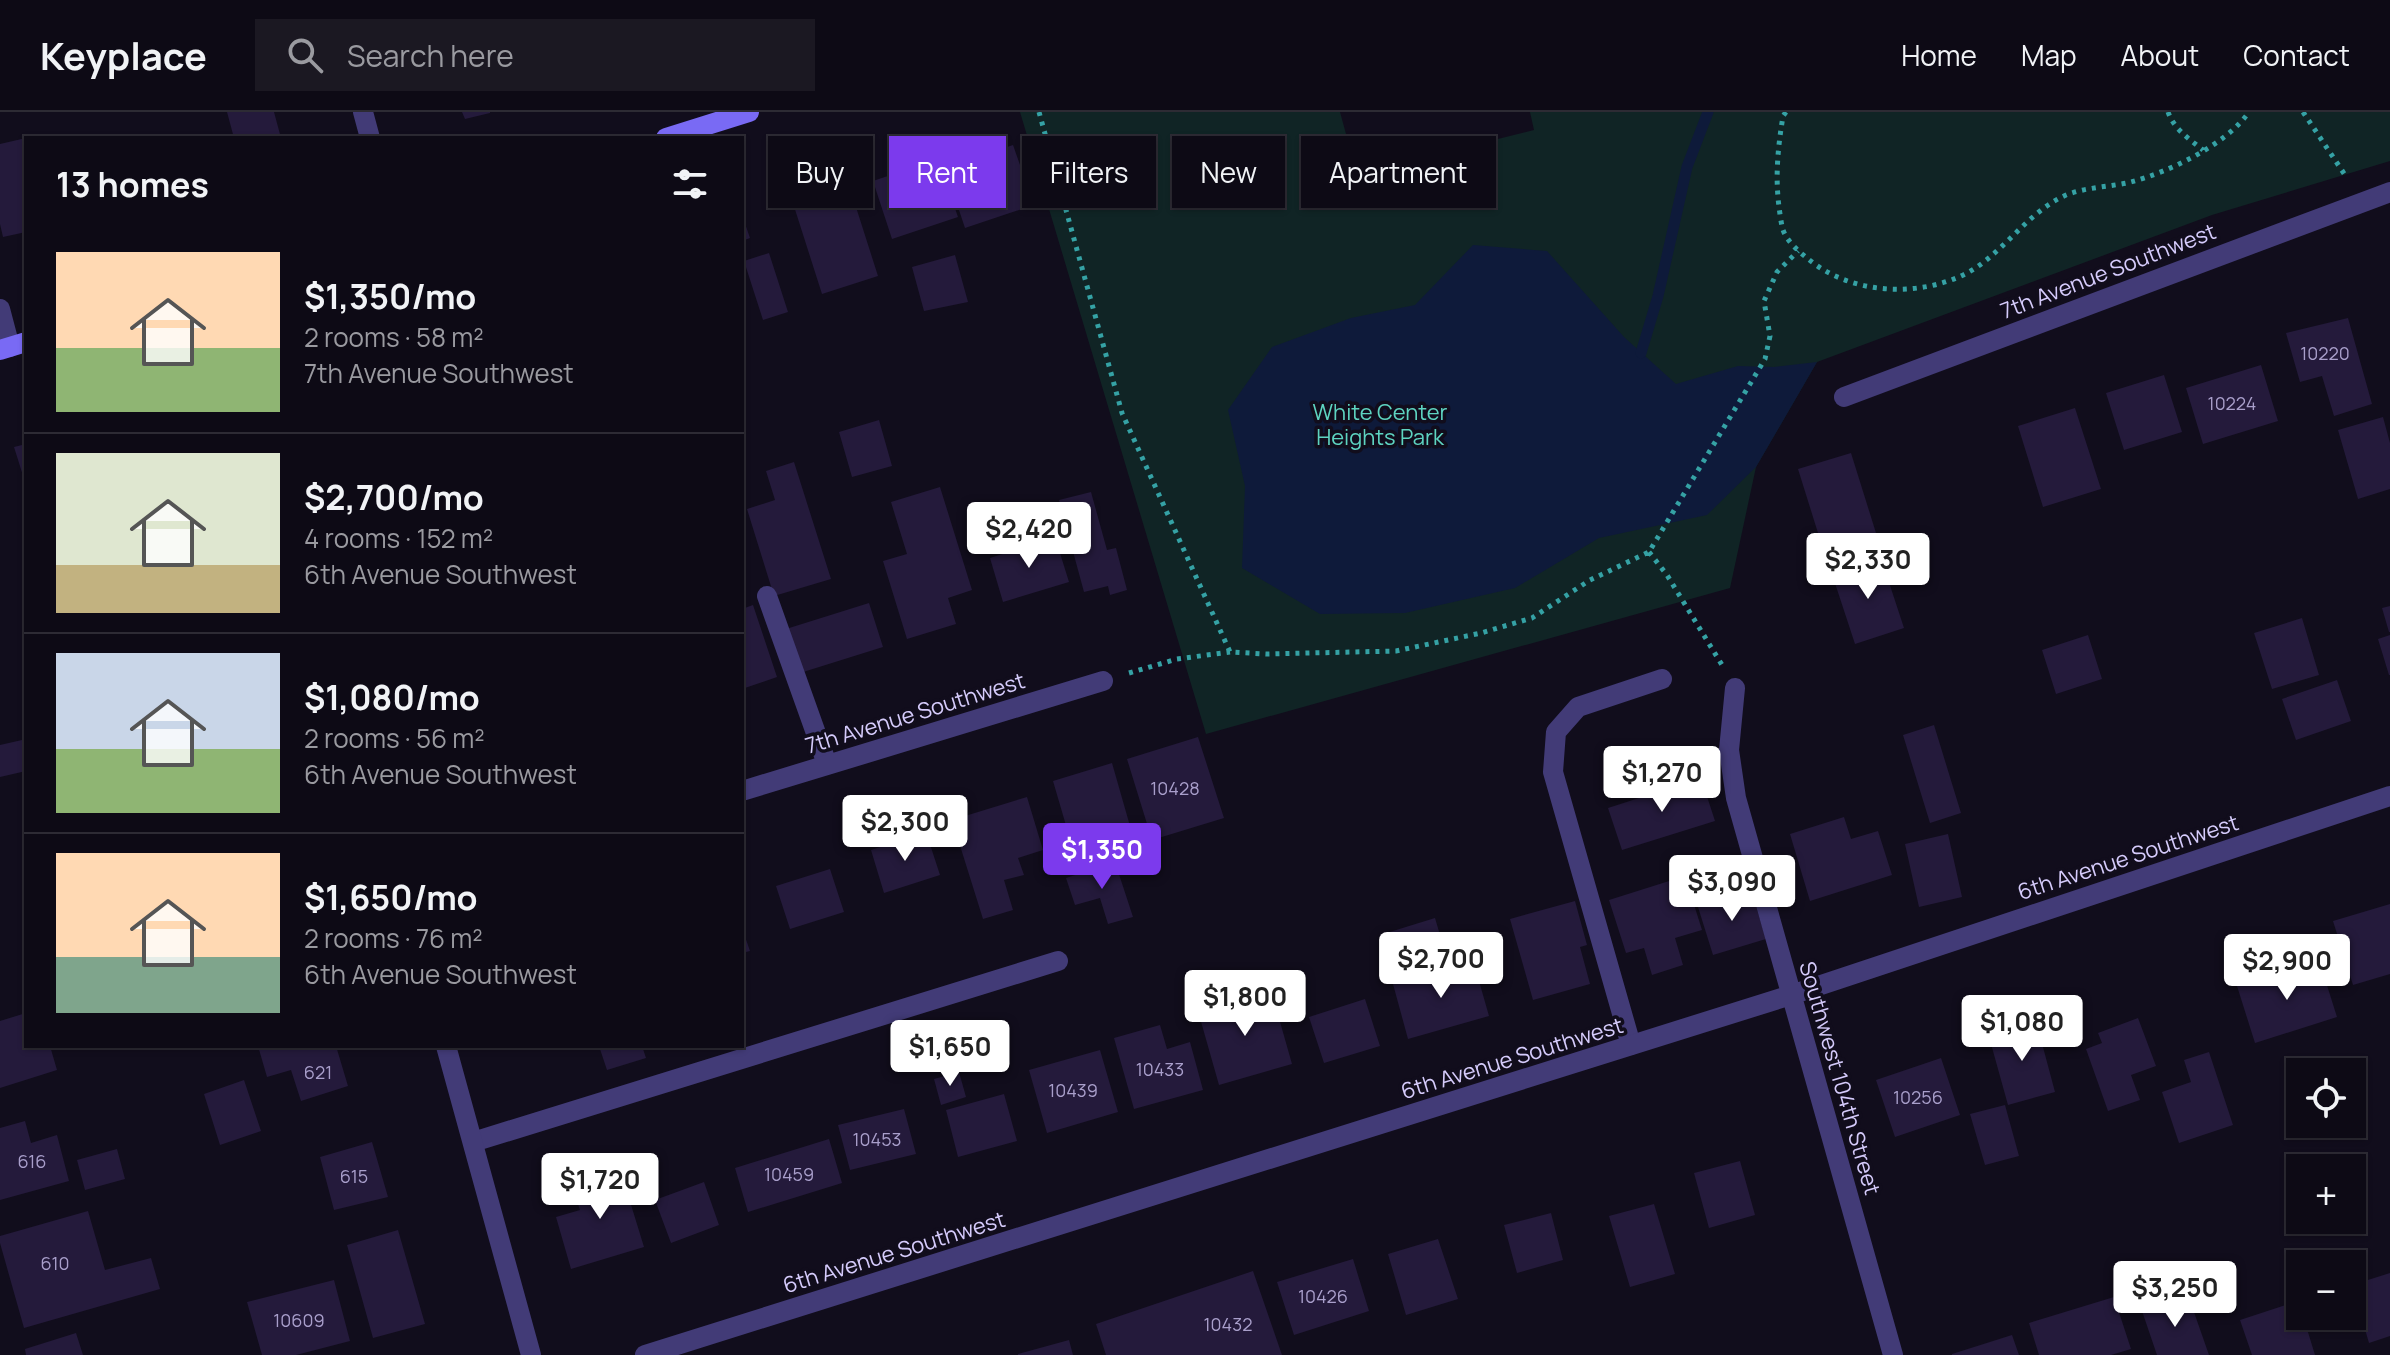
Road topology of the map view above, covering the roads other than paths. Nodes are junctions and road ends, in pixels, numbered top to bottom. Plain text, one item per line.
1 (363, 112) edge
2 (749, 112) edge
3 (369, 136) edge
4 (672, 136) edge
5 (2390, 192) edge
6 (0, 309) edge
7 (12, 346) edge
8 (1844, 397) dead end
9 (767, 596) dead end
10 (1662, 679) dead end
11 (1103, 681) road end
12 (1735, 688) road end
13 (827, 764) junction
14 (744, 790) edge
15 (2390, 796) edge
16 (1058, 961) dead end
17 (1791, 995) junction
18 (1631, 1045) junction
19 (447, 1048) edge
20 (473, 1142) junction
21 (531, 1355) edge
22 (645, 1355) edge
23 (1893, 1355) edge

1 - 3 street
2 - 4 street
5 - 8 street, 7th Avenue Southwest
6 - 7 street
9 - 13 street
10 - 18 street
11 - 13 street, 7th Avenue Southwest
12 - 17 street, Southwest 104th Street
13 - 14 street, 7th Avenue Southwest
15 - 17 street, 6th Avenue Southwest
16 - 20 street
17 - 18 street, 6th Avenue Southwest
17 - 23 street, Southwest 104th Street
18 - 22 street, 6th Avenue Southwest
19 - 20 street
20 - 21 street

